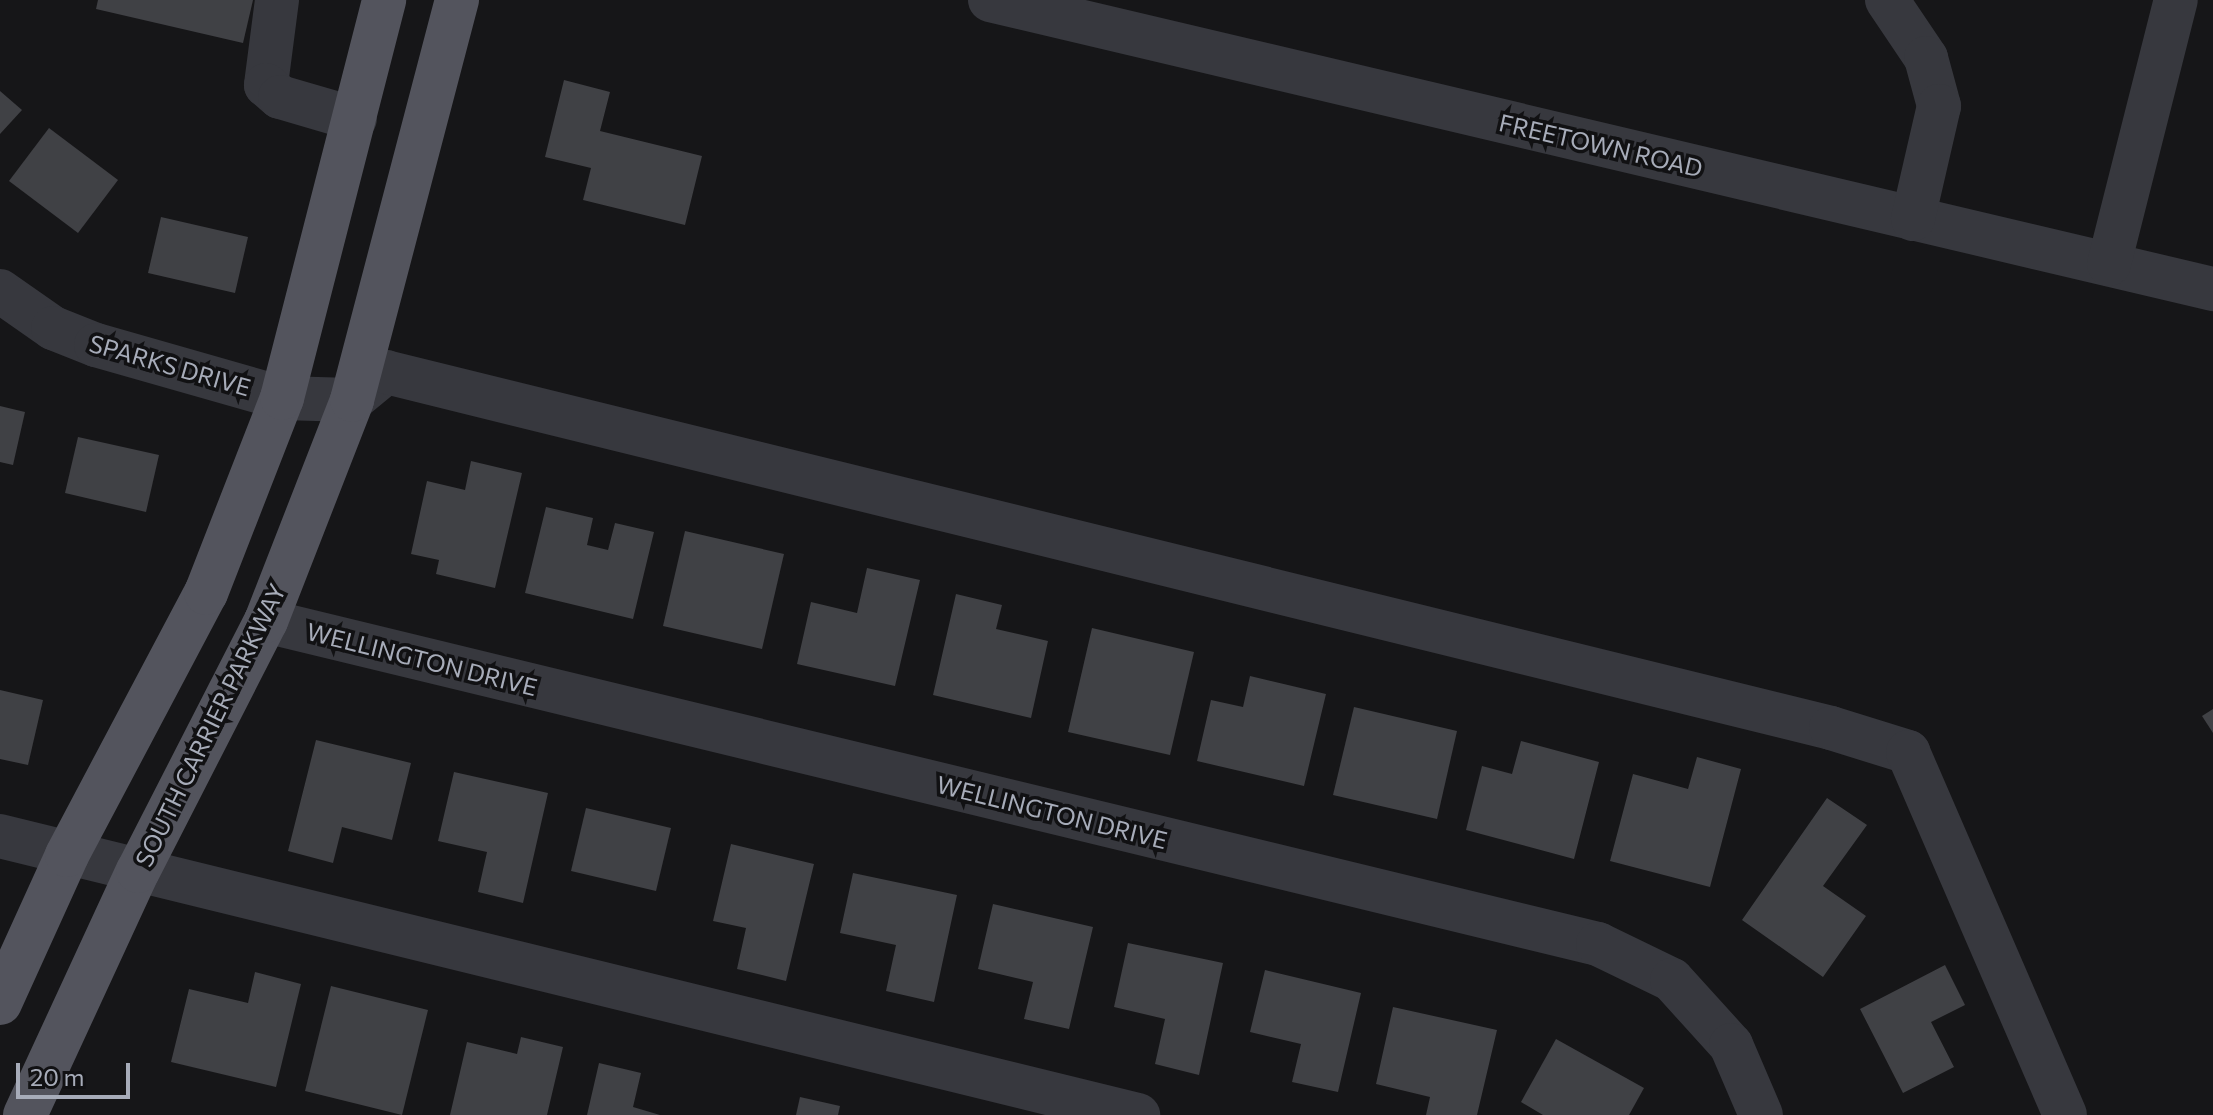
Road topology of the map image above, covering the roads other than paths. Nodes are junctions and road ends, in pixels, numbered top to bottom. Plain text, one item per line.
1 (277, 0) edge
2 (384, 0) edge
3 (457, 0) edge
4 (990, 0) edge
5 (1887, 0) edge
6 (2176, 0) edge
7 (355, 119) junction
8 (1913, 219) junction
9 (2109, 264) junction
10 (2213, 289) edge
11 (0, 291) edge
12 (282, 398) junction
13 (352, 400) junction
14 (266, 621) junction
15 (0, 836) edge
16 (67, 855) junction
17 (138, 871) junction
18 (0, 1003) edge
19 (29, 1114) edge
20 (1138, 1115) edge
21 (1761, 1115) edge
22 (2065, 1115) edge

1 - 7 street
2 - 7 main road
3 - 13 main road, SOUTH CARRIER PARKWAY
4 - 8 street, FREETOWN ROAD
5 - 8 street
6 - 9 street
7 - 12 main road
8 - 9 street, FREETOWN ROAD
9 - 10 street, FREETOWN ROAD
11 - 12 street, SPARKS DRIVE
12 - 13 street, SPARKS DRIVE
12 - 16 main road
13 - 14 main road, SOUTH CARRIER PARKWAY
13 - 22 street
14 - 17 main road, SOUTH CARRIER PARKWAY
14 - 21 street, WELLINGTON DRIVE
15 - 16 street
16 - 17 street
16 - 18 main road
17 - 19 main road, SOUTH CARRIER PARKWAY
17 - 20 street

